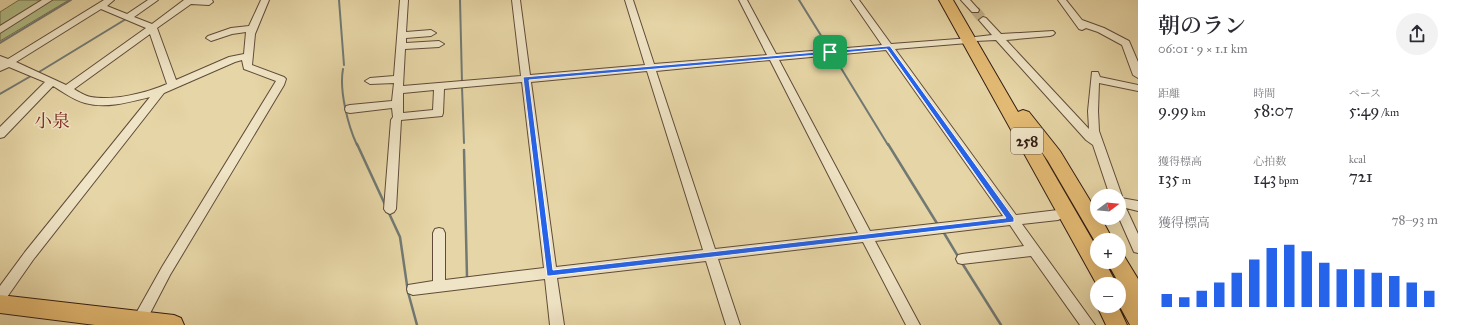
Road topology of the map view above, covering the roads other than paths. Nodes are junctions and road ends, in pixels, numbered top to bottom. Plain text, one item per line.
1 (48, 0) edge
2 (110, 0) edge
3 (154, 0) edge
4 (265, 0) edge
5 (404, 0) edge
6 (516, 0) edge
7 (629, 0) edge
8 (743, 0) edge
9 (855, 0) edge
10 (946, 0) edge
11 (956, 0) edge
12 (965, 0) edge
13 (1062, 0) edge
14 (189, 1) edge
15 (209, 2) dead end
16 (100, 6) junction
17 (975, 10) tunnel mouth
18 (128, 17) junction
19 (983, 20) tunnel mouth
20 (1078, 22) junction
21 (152, 27) junction
22 (252, 29) junction
23 (0, 30) edge
24 (1085, 30) dead end
25 (431, 33) dead end
26 (1050, 34) dead end
27 (402, 35) junction
28 (1000, 37) junction
29 (211, 38) dead end
30 (973, 40) junction
31 (439, 44) dead end
32 (401, 46) junction
33 (888, 48) junction
34 (247, 56) junction
35 (773, 58) junction
36 (5, 61) edge
37 (0, 68) edge
38 (651, 68) junction
39 (1138, 76) edge
40 (526, 78) junction
41 (399, 79) junction
42 (370, 81) dead end
43 (51, 82) junction
44 (173, 86) junction
45 (439, 86) junction
46 (1138, 88) edge
47 (66, 90) junction
48 (160, 90) junction
49 (398, 90) junction
50 (998, 93) junction
51 (397, 104) junction
52 (350, 109) dead end
53 (1022, 114) junction
54 (398, 117) junction
55 (0, 134) edge
56 (1097, 142) junction
57 (1114, 189) edge
58 (1126, 206) edge
59 (1138, 206) edge
60 (390, 208) dead end
61 (1090, 208) edge
62 (1058, 215) junction
63 (1012, 220) junction
64 (1126, 221) edge
65 (439, 233) dead end
66 (1090, 235) edge
67 (867, 237) junction
68 (1138, 248) edge
69 (1033, 250) junction
70 (710, 255) junction
71 (962, 259) dead end
72 (1122, 269) edge
73 (550, 273) junction
74 (1091, 277) edge
75 (1103, 277) edge
76 (439, 286) junction
77 (413, 289) dead end
78 (0, 296) edge
79 (1138, 297) edge
80 (1126, 299) edge
81 (0, 304) edge
82 (0, 315) edge
83 (1138, 319) edge
84 (139, 321) junction
85 (81, 325) edge
86 (174, 325) edge
87 (557, 325) edge
88 (733, 325) edge
89 (913, 325) edge
90 (1088, 325) edge

1 - 23 street
2 - 16 street
3 - 18 street
4 - 22 street
5 - 27 street
6 - 40 street
7 - 38 street
8 - 35 street
9 - 33 street
10 - 30 highway, 258
11 - 30 highway, 258
12 - 17 street
13 - 20 street
14 - 15 street
14 - 21 street
16 - 18 street
16 - 36 street
18 - 21 street
19 - 28 street
20 - 24 street
20 - 39 street
21 - 44 street
21 - 47 street
22 - 29 street
22 - 34 street
25 - 27 street
26 - 28 street
27 - 32 street
28 - 30 street
28 - 56 street
30 - 33 street
30 - 50 highway, 258
30 - 53 highway, 258
31 - 32 street
32 - 41 street
33 - 35 street
33 - 63 street
34 - 44 street
34 - 84 street
35 - 38 street
35 - 67 street
36 - 37 street
36 - 43 street
38 - 40 street
38 - 70 street
40 - 45 street
40 - 73 street
41 - 42 street
41 - 49 street
43 - 47 street
43 - 55 street
44 - 48 street
45 - 49 street
45 - 54 street
46 - 56 street
47 - 48 street
48 - 78 street
49 - 51 street
50 - 62 highway, 258
50 - 75 highway, 258
51 - 52 street
51 - 54 street
53 - 61 highway, 258
53 - 66 highway, 258
54 - 60 street
56 - 57 street
58 - 59 street
62 - 63 street
62 - 74 highway, 258
63 - 67 street
63 - 69 street
64 - 68 street
65 - 76 street
67 - 70 street
67 - 89 street
69 - 71 street
69 - 90 street
70 - 73 street
70 - 88 street
72 - 79 highway
73 - 76 street
73 - 87 street
76 - 77 street
80 - 83 highway
81 - 84 highway
82 - 85 highway
84 - 86 highway

